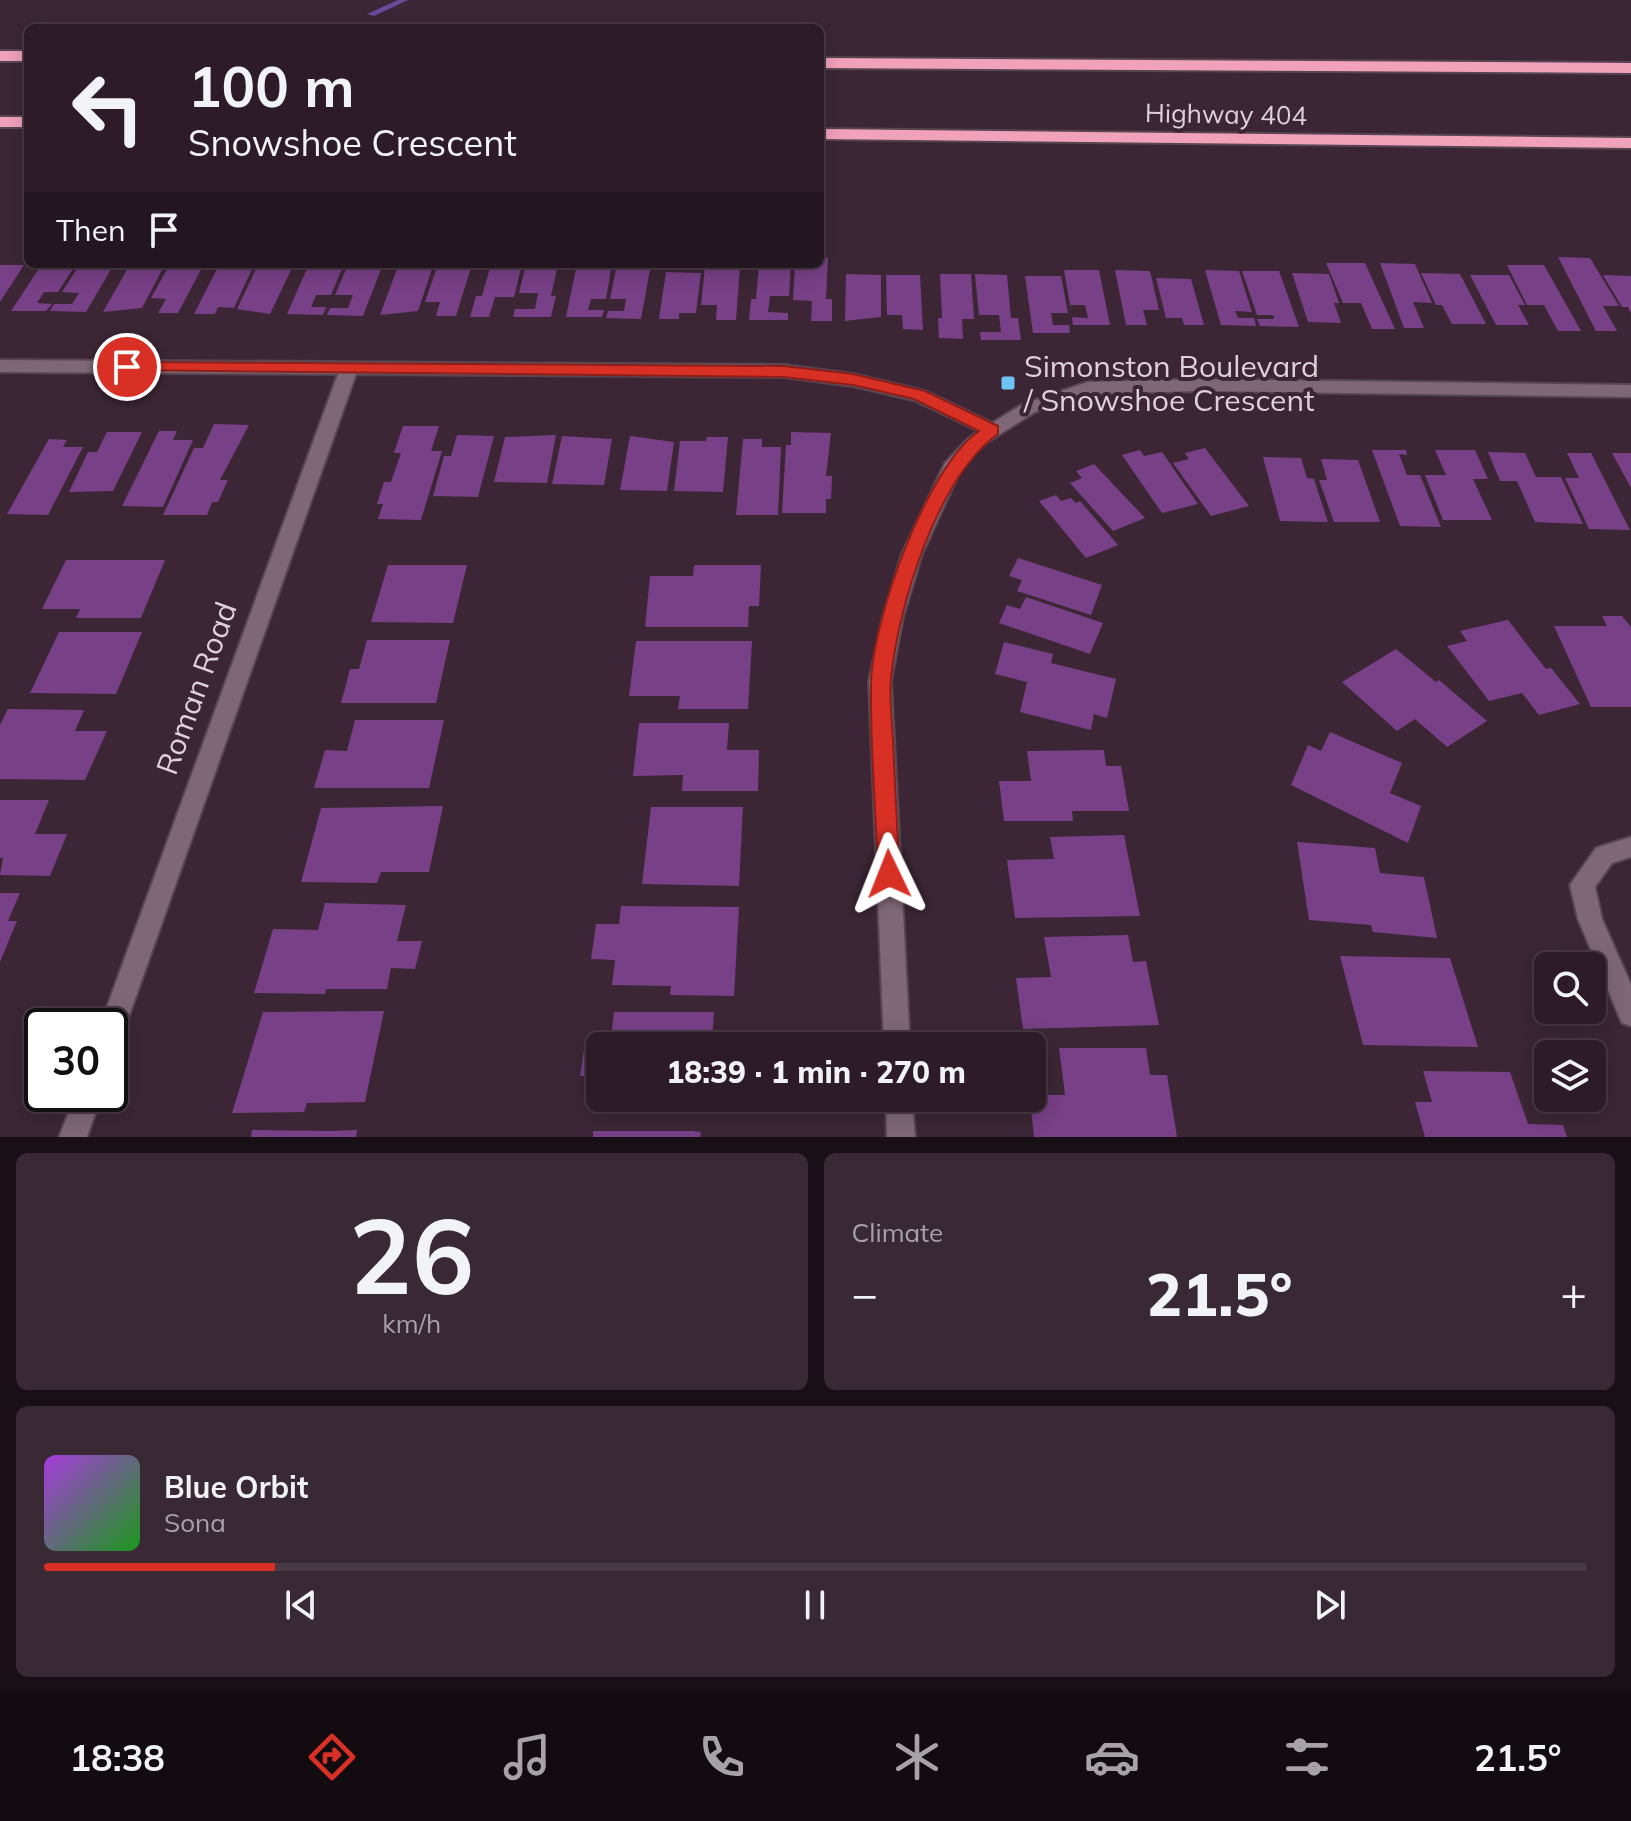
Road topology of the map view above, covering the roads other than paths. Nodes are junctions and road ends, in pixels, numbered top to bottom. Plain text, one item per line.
1 (0, 56) edge
2 (24, 56) edge
3 (824, 63) edge
4 (1631, 68) edge
5 (0, 122) edge
6 (24, 122) edge
7 (824, 134) edge
8 (1631, 143) edge
9 (0, 366) edge
10 (349, 368) junction
11 (1631, 391) edge
12 (992, 430) junction
13 (1631, 847) edge
14 (119, 1008) edge
15 (1631, 1014) edge
16 (896, 1032) edge
17 (82, 1112) edge
18 (900, 1112) edge
19 (73, 1137) edge
20 (901, 1137) edge

1 - 2 highway
3 - 4 highway, Highway 404
5 - 6 highway
7 - 8 highway, Highway 404
9 - 10 street
10 - 12 street
10 - 14 street, Roman Road
11 - 12 street
12 - 16 street
13 - 15 street
17 - 19 street
18 - 20 street

